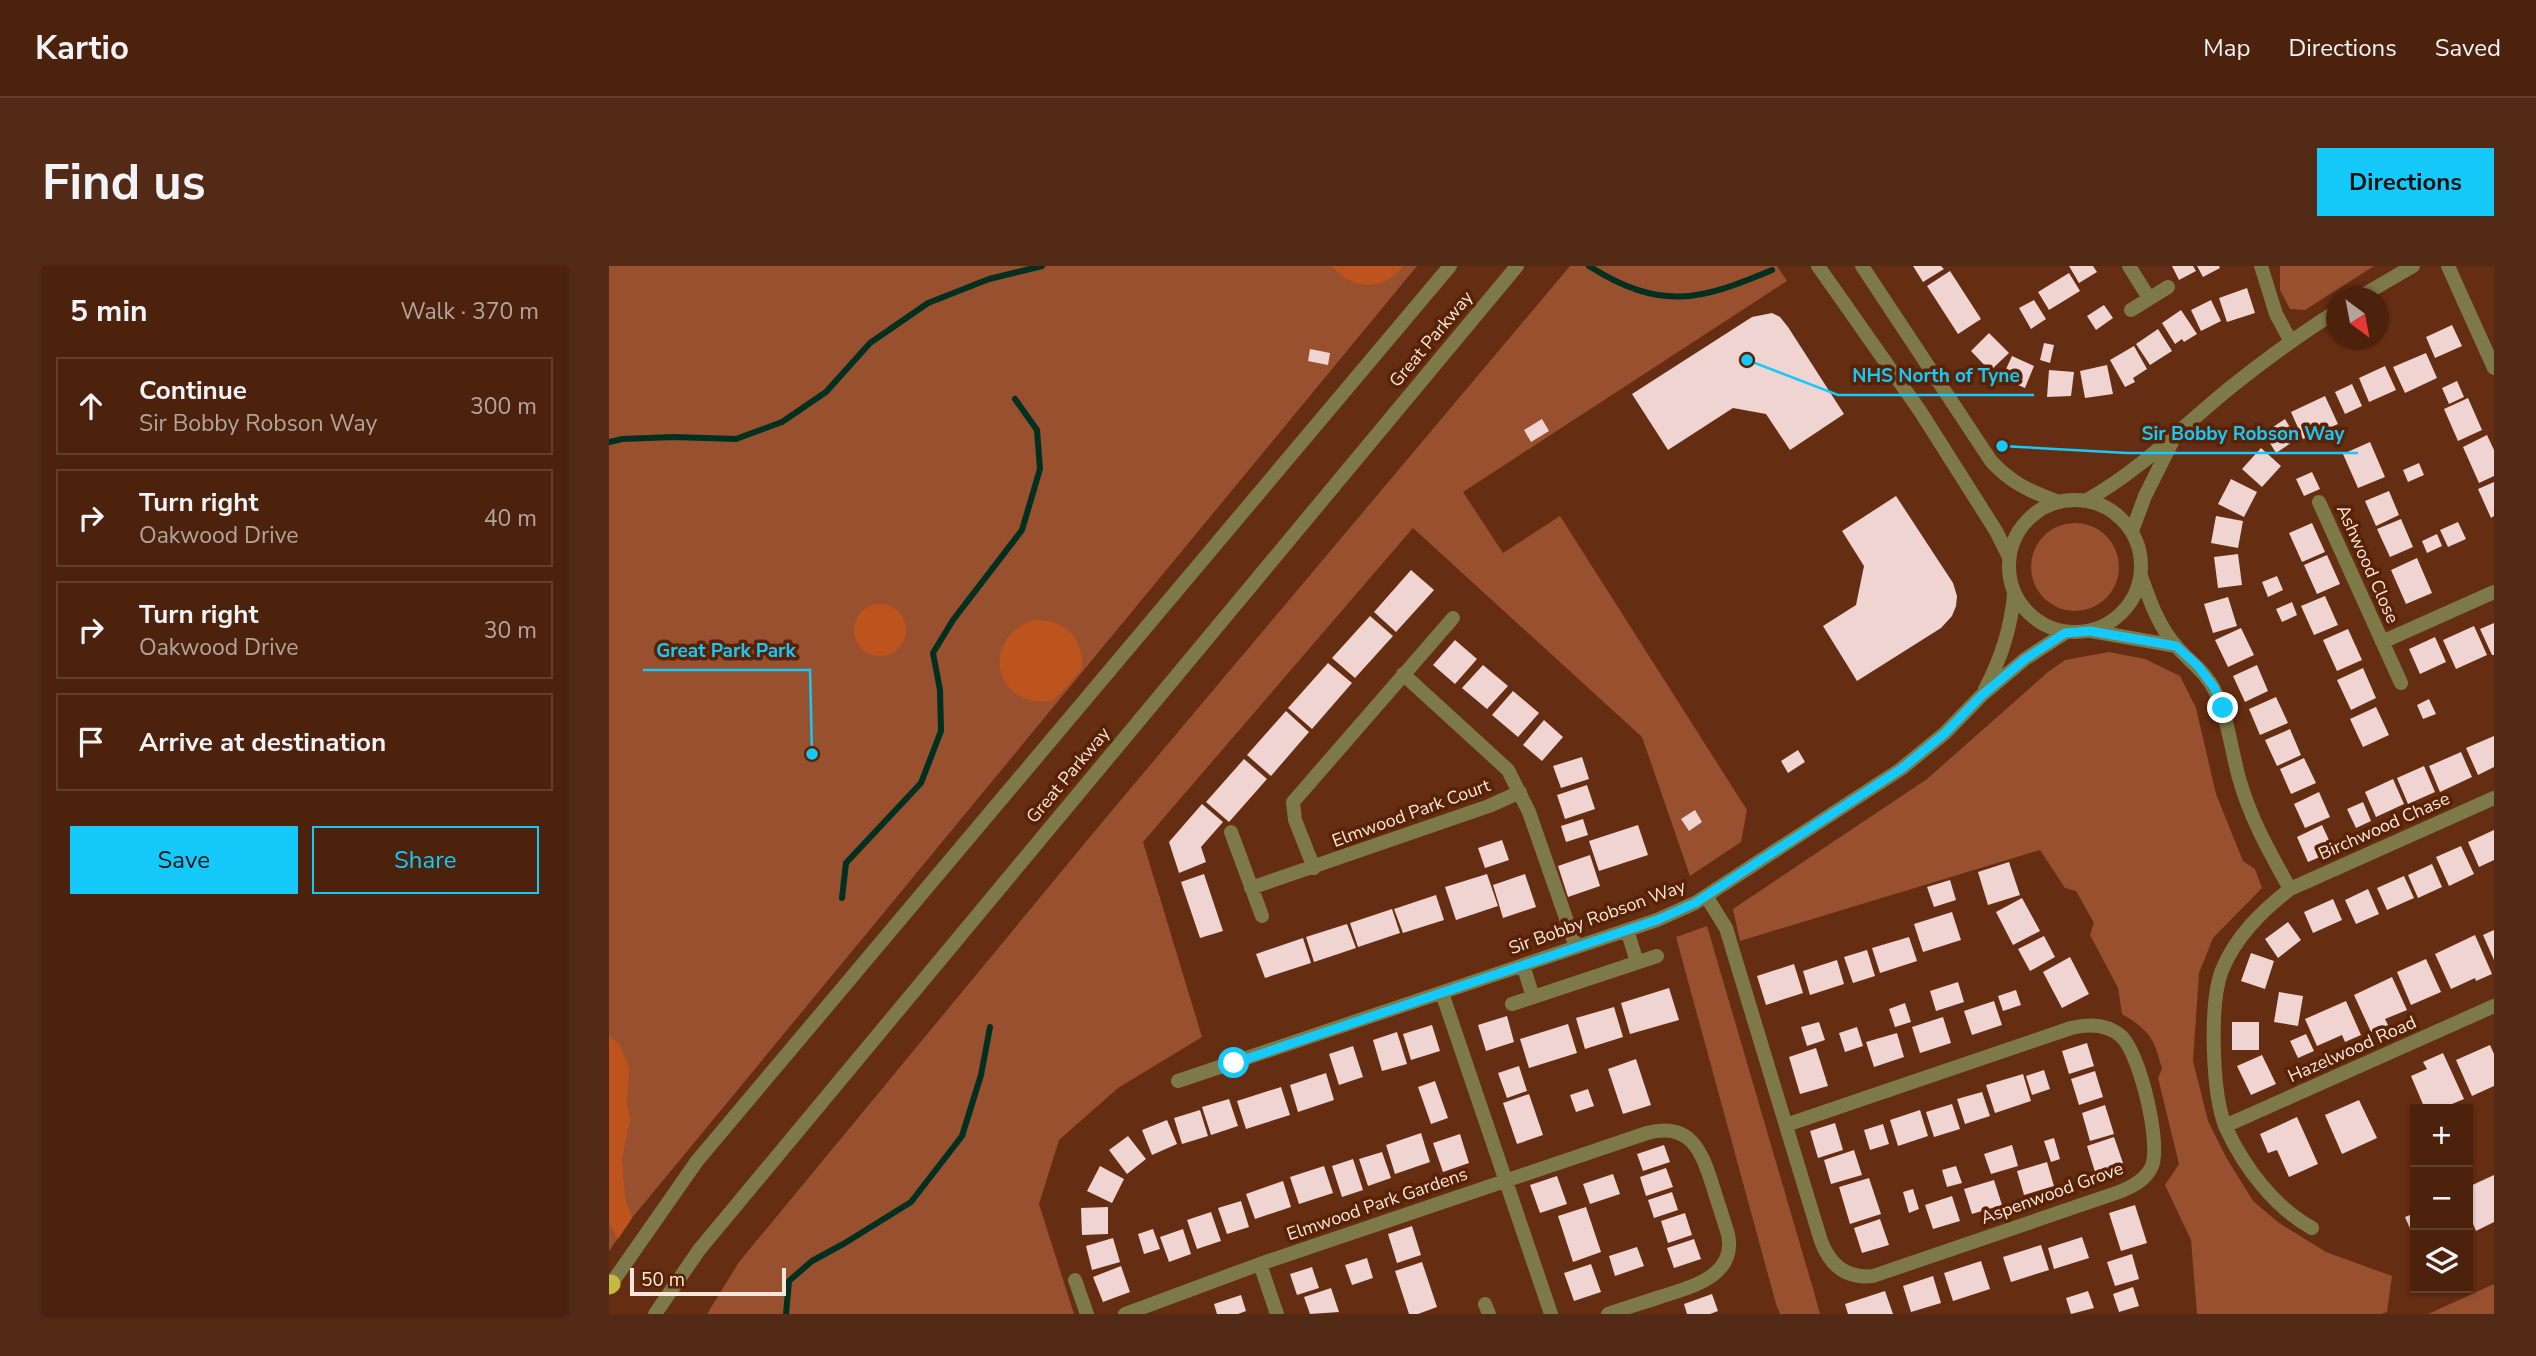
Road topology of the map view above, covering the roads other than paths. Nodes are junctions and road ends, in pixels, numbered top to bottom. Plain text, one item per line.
1 (1450, 266) edge
2 (1517, 266) edge
3 (1818, 266) edge
4 (1863, 266) edge
5 (2129, 266) edge
6 (2261, 266) edge
7 (2413, 266) edge
8 (2448, 266) edge
9 (2168, 287) dead end
10 (2377, 287) edge
11 (2149, 298) junction
12 (2130, 310) dead end
13 (2326, 318) edge
14 (2291, 342) junction
15 (2494, 368) edge
16 (2174, 437) junction
17 (2087, 500) junction
18 (2059, 502) junction
19 (2319, 502) dead end
20 (2132, 531) junction
21 (2009, 557) junction
22 (2141, 576) junction
23 (2494, 592) edge
24 (2014, 594) junction
25 (1453, 618) dead end
26 (2090, 631) junction
27 (2065, 633) junction
28 (2382, 642) junction
29 (2176, 646) junction
30 (1403, 674) junction
31 (2401, 683) dead end
32 (1981, 696) junction
33 (1520, 792) junction
34 (2494, 798) edge
35 (1231, 832) dead end
36 (1314, 868) junction
37 (1251, 888) junction
38 (2290, 889) junction
39 (1706, 896) junction
40 (1262, 916) dead end
41 (1627, 930) junction
42 (1576, 947) junction
43 (1657, 956) dead end
44 (1637, 962) junction
45 (1523, 965) junction
46 (1441, 993) junction
47 (1533, 997) junction
48 (1512, 1004) dead end
49 (2494, 1006) edge
50 (1178, 1081) dead end
51 (1786, 1125) junction
52 (2225, 1126) junction
53 (1506, 1181) junction
54 (2312, 1228) dead end
55 (1260, 1264) junction
56 (1075, 1280) dead end
57 (610, 1285) edge
58 (655, 1314) edge
59 (1087, 1314) edge
60 (1125, 1314) edge
61 (1277, 1314) edge
62 (1551, 1314) edge
63 (1608, 1314) edge

1 - 57 street, Great Parkway
2 - 58 street, Great Parkway
3 - 21 street
4 - 18 street
5 - 11 street
6 - 14 street
7 - 10 street
8 - 15 street
9 - 11 street
11 - 12 street
13 - 14 street
14 - 16 street
16 - 17 street
16 - 20 street
17 - 18 street
17 - 20 street
18 - 21 street
19 - 28 street, Ashwood Close
20 - 22 street
21 - 24 street
22 - 26 street
22 - 29 street
23 - 28 street, Ashwood Close
24 - 27 street
24 - 32 street, Sir Bobby Robson Way
25 - 30 street
26 - 27 street
26 - 29 street
27 - 32 street, Sir Bobby Robson Way
28 - 31 street, Ashwood Close
29 - 38 street
30 - 33 street, Elmwood Park Court
30 - 36 street
32 - 39 street, Sir Bobby Robson Way
33 - 36 street, Elmwood Park Court
33 - 42 street, Elmwood Park Court
34 - 38 street, Birchwood Chase
35 - 37 street
36 - 37 street, Elmwood Park Court
37 - 40 street
38 - 52 street, Birchwood Chase
39 - 41 street, Sir Bobby Robson Way
39 - 51 street, Aspenwood Grove
41 - 42 street, Sir Bobby Robson Way
41 - 44 street
42 - 45 street, Sir Bobby Robson Way
43 - 44 street
44 - 47 street
45 - 46 street, Sir Bobby Robson Way
45 - 47 street
46 - 50 street, Sir Bobby Robson Way
46 - 53 street
47 - 48 street
49 - 52 street, Hazelwood Road
51 - 51 street, Aspenwood Grove
52 - 54 street
53 - 55 street, Elmwood Park Gardens
53 - 62 street
53 - 63 street, Elmwood Park Gardens
55 - 60 street, Elmwood Park Gardens
55 - 61 street
56 - 59 street

